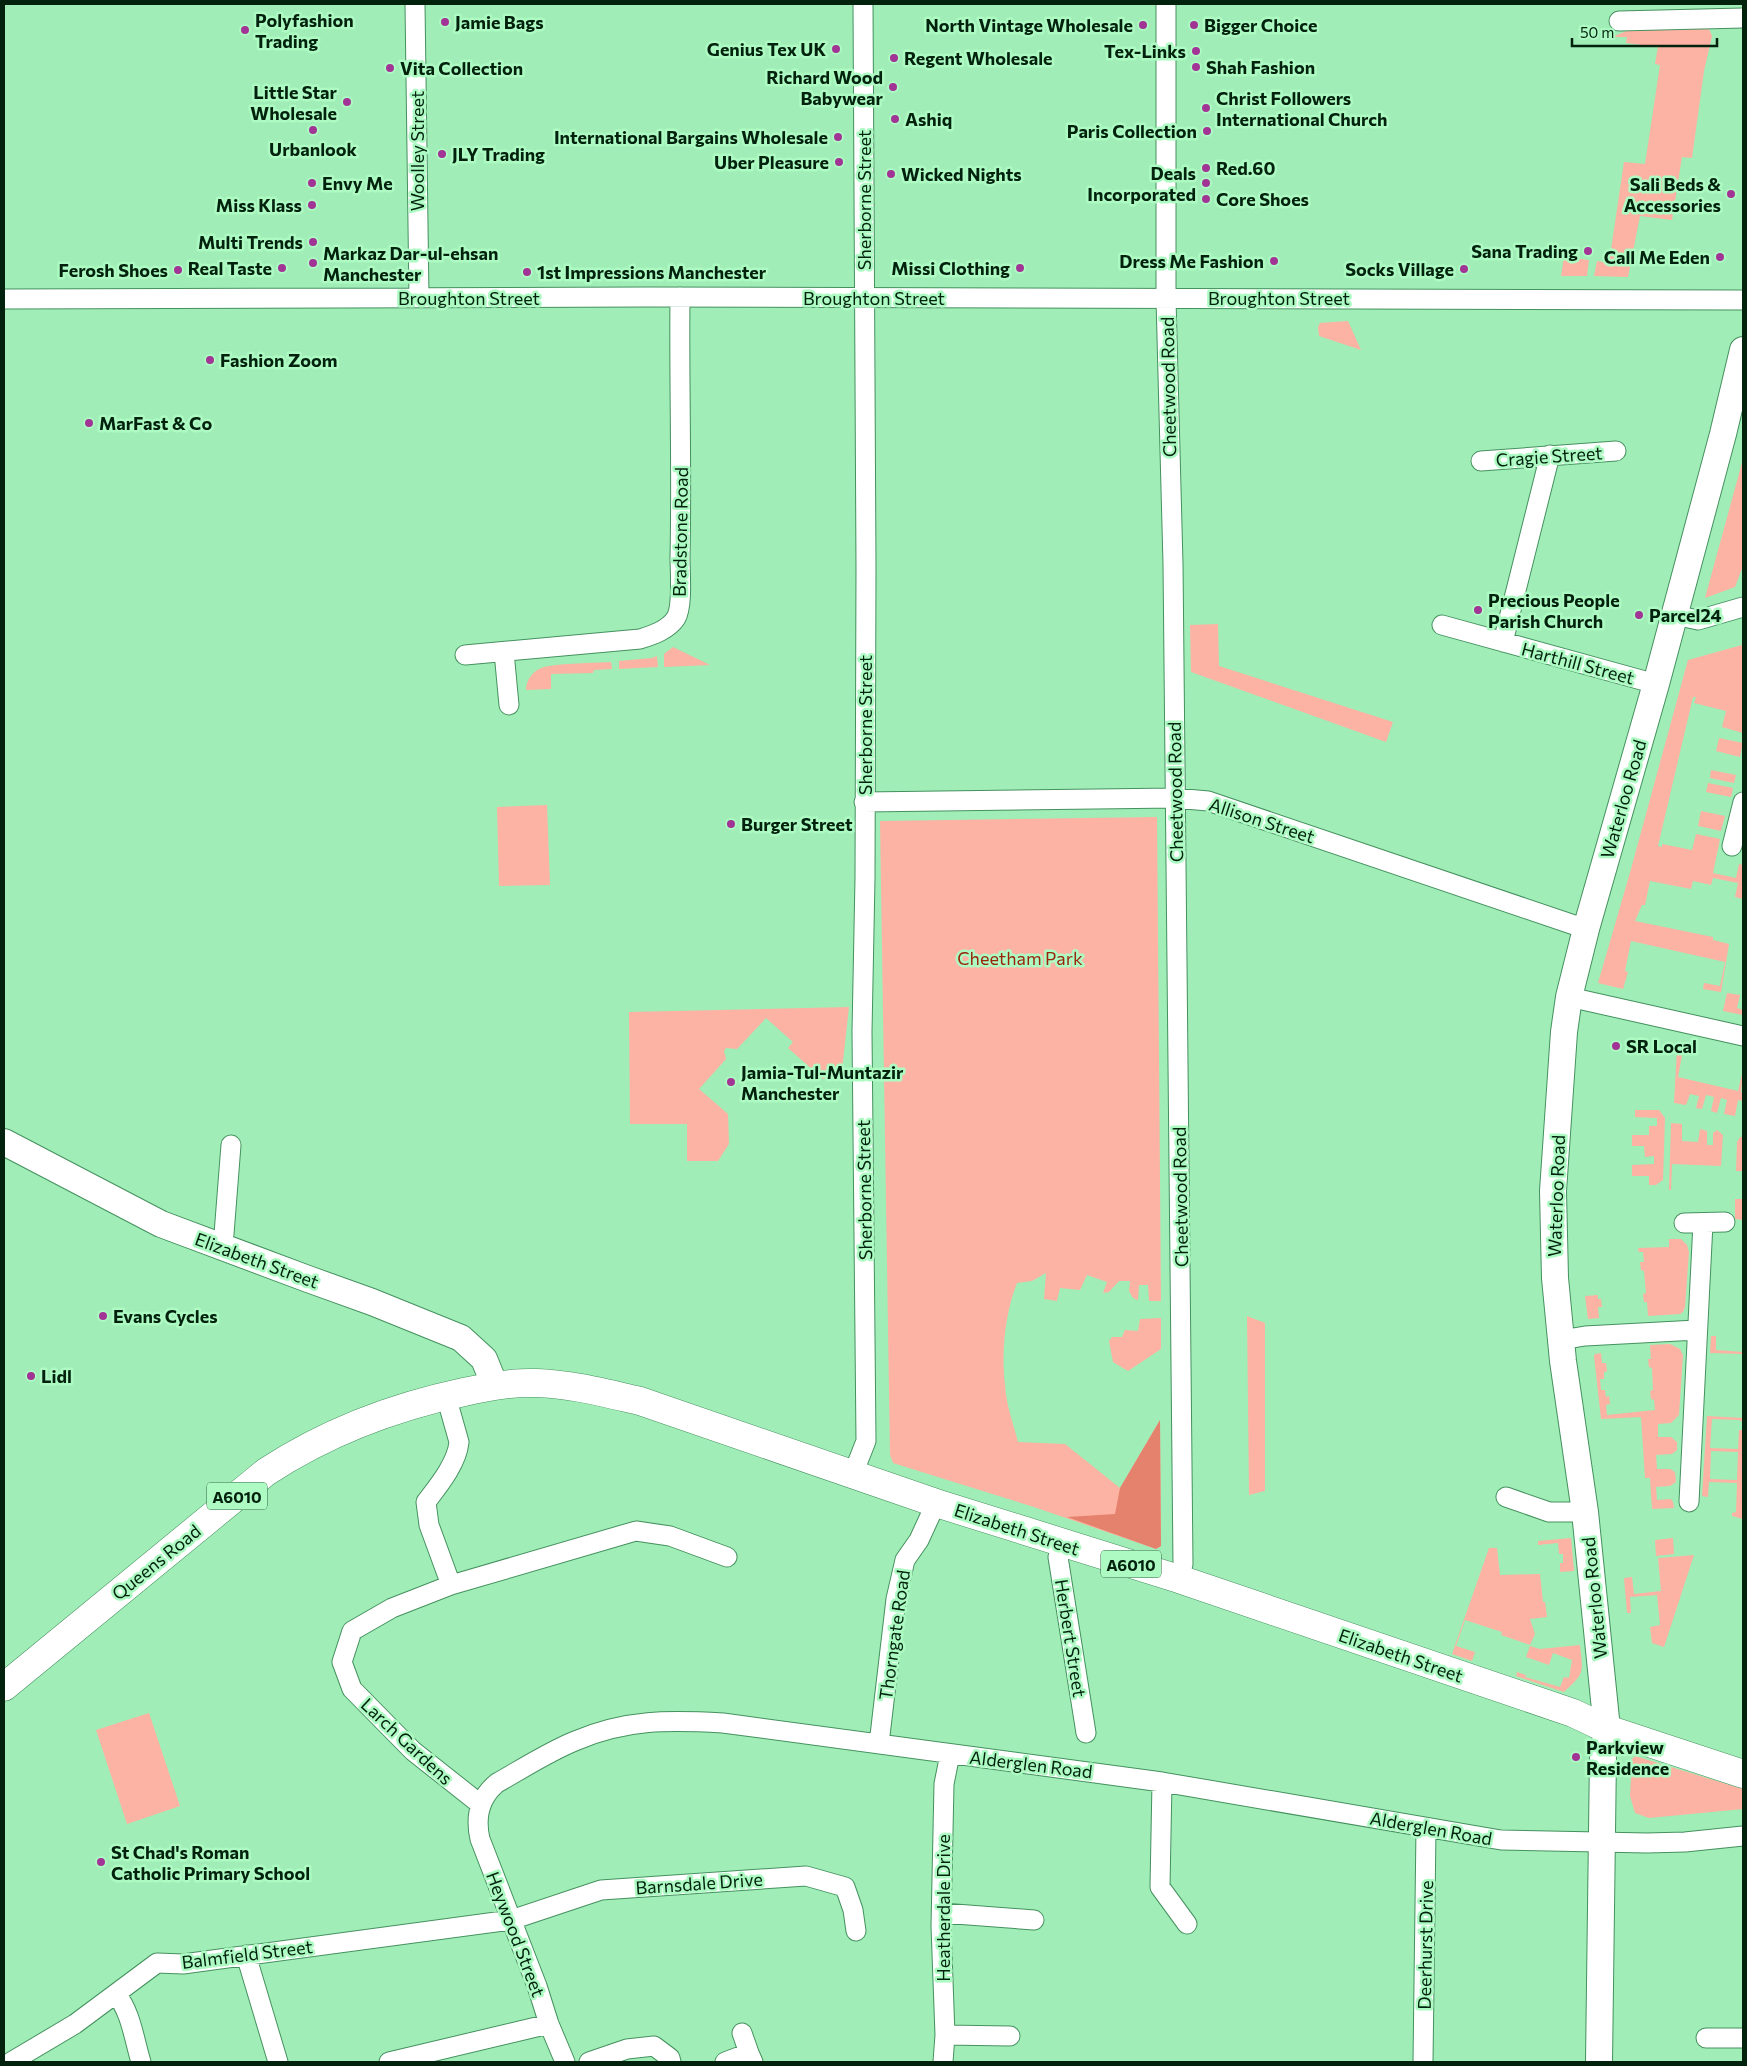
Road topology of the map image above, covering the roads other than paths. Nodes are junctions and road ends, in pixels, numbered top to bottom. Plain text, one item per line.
1 (416, 4) edge
2 (863, 4) edge
3 (1166, 4) edge
4 (1743, 18) edge
5 (1619, 21) dead end
6 (680, 297) junction
7 (418, 298) junction
8 (864, 298) junction
9 (4, 299) edge
10 (1166, 299) junction
11 (1743, 300) edge
12 (1743, 350) edge
13 (1616, 451) dead end
14 (1550, 455) junction
15 (1482, 461) dead end
16 (1743, 607) edge
17 (1674, 615) junction
18 (1442, 625) dead end
19 (1503, 642) junction
20 (504, 652) junction
21 (465, 655) dead end
22 (1656, 684) junction
23 (509, 705) dead end
24 (1175, 798) junction
25 (864, 802) junction
26 (1743, 802) edge
27 (1732, 846) dead end
28 (1586, 929) junction
29 (1569, 997) junction
30 (1743, 1036) edge
31 (4, 1142) edge
32 (231, 1145) dead end
33 (1684, 1222) dead end
34 (1725, 1222) dead end
35 (1703, 1223) junction
36 (219, 1246) junction
37 (1697, 1330) junction
38 (1561, 1340) junction
39 (504, 1385) junction
40 (446, 1396) junction
41 (853, 1474) junction
42 (1506, 1497) dead end
43 (1689, 1502) dead end
44 (936, 1503) junction
45 (1585, 1512) junction
46 (1063, 1544) junction
47 (727, 1557) dead end
48 (1179, 1579) junction
49 (451, 1585) junction
50 (4, 1687) edge
51 (1607, 1729) junction
52 (1086, 1733) dead end
53 (879, 1744) junction
54 (950, 1754) junction
55 (1743, 1774) edge
56 (1162, 1782) junction
57 (480, 1804) junction
58 (1426, 1828) junction
59 (1743, 1836) edge
60 (1602, 1843) junction
61 (942, 1913) junction
62 (511, 1920) junction
63 (1034, 1920) dead end
64 (1187, 1924) dead end
65 (856, 1931) dead end
66 (246, 1955) junction
67 (116, 1994) junction
68 (549, 2024) junction
69 (742, 2033) dead end
70 (945, 2035) junction
71 (1010, 2036) dead end
72 (1706, 2038) dead end
73 (1743, 2038) edge
74 (751, 2058) edge
75 (11, 2062) edge
76 (141, 2062) edge
77 (278, 2062) edge
78 (389, 2062) edge
79 (565, 2062) edge
80 (589, 2062) edge
81 (671, 2062) edge
82 (726, 2062) edge
83 (944, 2062) edge
84 (1423, 2062) edge
85 (1599, 2062) edge

1 - 7 street, Woolley Street
2 - 8 street, Sherborne Street
3 - 10 street, Cheetwood Road
4 - 5 street
6 - 7 street, Broughton Street
6 - 8 street, Broughton Street
6 - 20 street, Bradstone Road
7 - 9 street, Broughton Street
8 - 10 street, Broughton Street
8 - 25 street, Sherborne Street
10 - 11 street, Broughton Street
10 - 24 street, Cheetwood Road
12 - 17 main road, Waterloo Road
13 - 14 street, Cragie Street
14 - 15 street, Cragie Street
14 - 19 street
16 - 17 street
17 - 22 main road, Waterloo Road
18 - 19 street, Harthill Street
19 - 22 street, Harthill Street
20 - 21 street, Bradstone Road
20 - 23 street
22 - 28 main road, Waterloo Road
24 - 25 street, Allison Street
24 - 28 street, Allison Street
24 - 48 street, Cheetwood Road
25 - 41 street, Sherborne Street
26 - 27 street
28 - 29 main road, Waterloo Road
29 - 30 street
29 - 38 main road, Waterloo Road
31 - 36 main road, Elizabeth Street
32 - 36 street
33 - 35 street
34 - 35 street
35 - 37 street
36 - 39 main road, Elizabeth Street
37 - 38 street
37 - 43 street
38 - 45 main road, Waterloo Road
39 - 40 highway, Queens Road / A6010
39 - 41 highway, Elizabeth Street / A6010
40 - 49 street
40 - 50 highway, Queens Road / A6010
41 - 44 highway, Elizabeth Street / A6010
42 - 45 street
44 - 46 highway, Elizabeth Street / A6010
44 - 53 street, Thorngate Road
45 - 51 main road, Waterloo Road
46 - 48 highway, Elizabeth Street / A6010
46 - 52 street, Herbert Street
47 - 49 street, Larch Gardens
48 - 51 highway, Elizabeth Street / A6010
49 - 57 street, Larch Gardens
51 - 55 highway, Elizabeth Street / A6010
51 - 60 main road, Waterloo Road
53 - 54 street, Alderglen Road
53 - 57 street, Alderglen Road
54 - 56 street, Alderglen Road
54 - 61 street, Heatherdale Drive
56 - 58 street, Alderglen Road
56 - 64 street
57 - 62 street, Heywood Street
58 - 60 street, Alderglen Road
58 - 84 street, Deerhurst Drive
59 - 60 street, Alderglen Road
60 - 85 main road, Waterloo Road
61 - 63 street
61 - 70 street, Heatherdale Drive
62 - 65 street, Barnsdale Drive
62 - 66 street, Balmfield Street
62 - 68 street, Heywood Street
66 - 67 street, Balmfield Street
66 - 77 street
67 - 75 street, Balmfield Street
67 - 76 street
68 - 78 street
68 - 79 street, Heywood Street
69 - 74 street
70 - 71 street
70 - 83 street, Heatherdale Drive
72 - 73 street
74 - 82 street
80 - 81 street

